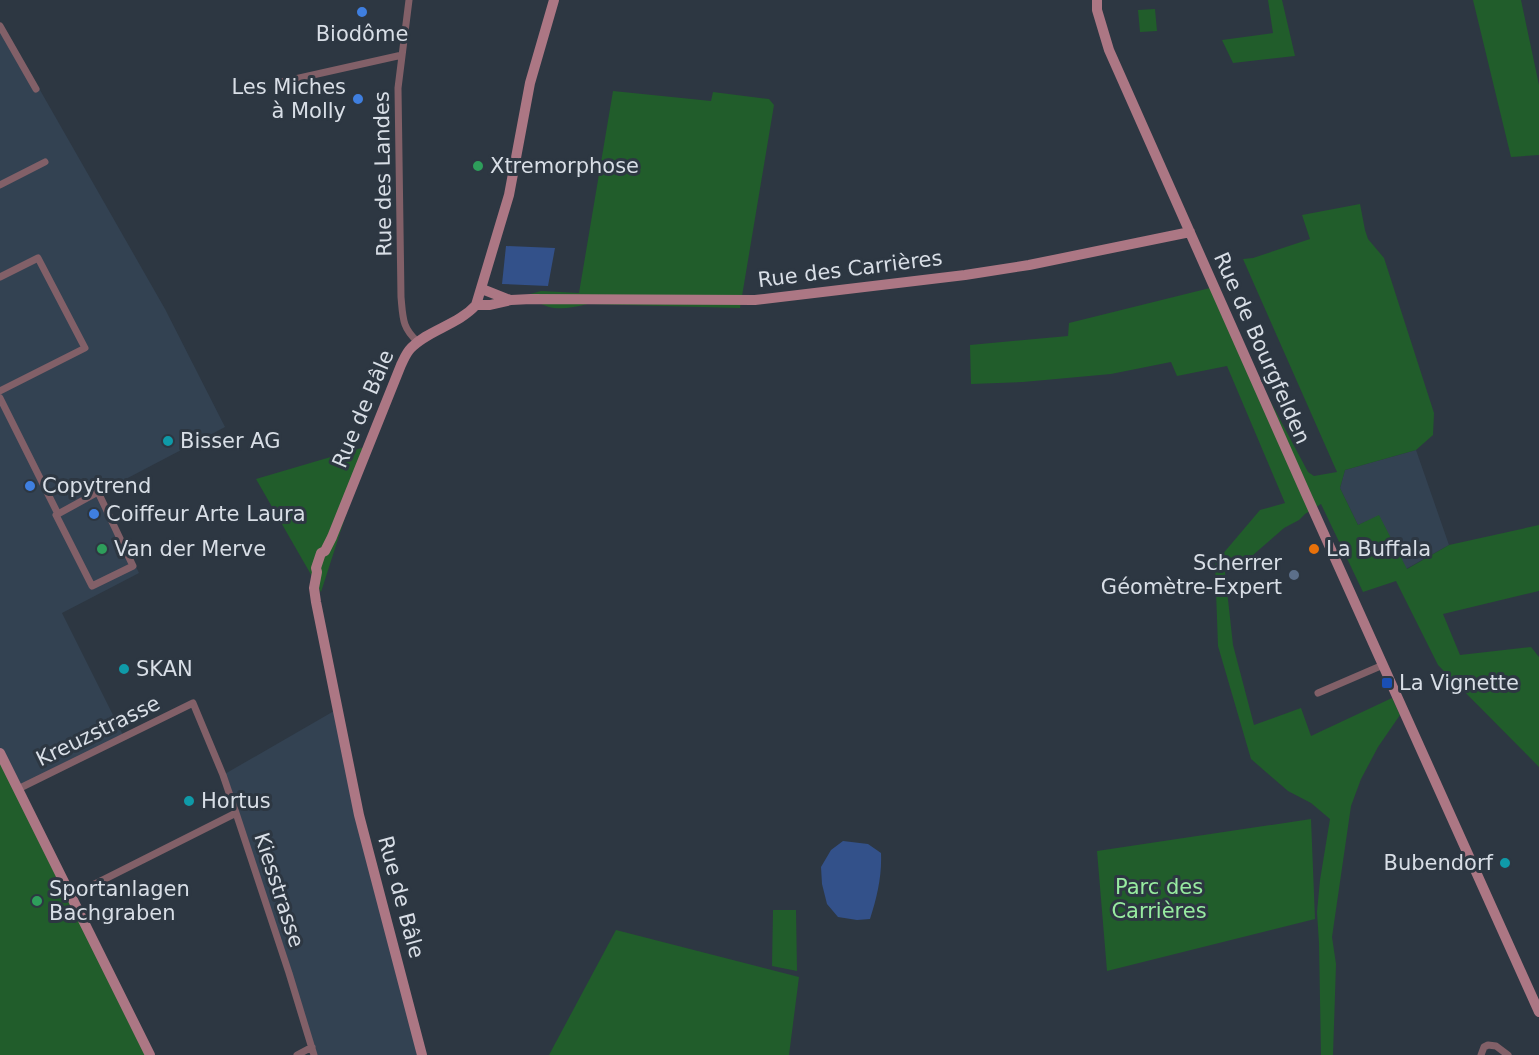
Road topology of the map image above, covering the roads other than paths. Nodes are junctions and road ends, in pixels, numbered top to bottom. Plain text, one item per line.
1 (409, 0) edge
2 (554, 0) edge
3 (1097, 0) edge
4 (0, 26) edge
5 (402, 55) junction
6 (277, 83) dead end
7 (36, 89) dead end
8 (45, 162) dead end
9 (0, 185) edge
10 (1190, 232) junction
11 (0, 278) edge
12 (482, 289) junction
13 (510, 300) junction
14 (476, 305) junction
15 (418, 342) junction
16 (0, 391) edge
17 (0, 398) edge
18 (56, 515) dead end
19 (1383, 664) junction
20 (1318, 693) dead end
21 (193, 703) joint
22 (0, 753) edge
23 (18, 789) junction
24 (236, 813) junction
25 (71, 896) junction
26 (1539, 1012) edge
27 (313, 1051) edge
28 (150, 1055) edge
29 (297, 1055) edge
30 (422, 1055) edge
31 (1481, 1055) edge
32 (1508, 1055) edge

1 - 5 street, Rue des Landes
2 - 12 street
3 - 10 street, Rue de Bourgfelden
4 - 7 street
5 - 6 street
5 - 15 street, Rue des Landes
8 - 9 street
10 - 13 street, Rue des Carrières
10 - 19 street, Rue de Bourgfelden
11 - 16 street
12 - 13 street, Rue des Carrières
12 - 14 street
13 - 14 street, Rue des Carrières
14 - 15 street, Rue de Bâle
15 - 30 street, Rue de Bâle
17 - 18 street
19 - 20 street
19 - 26 street, Rue de Bourgfelden
21 - 23 street, Kreuzstrasse
21 - 24 street, Kiesstrasse
22 - 23 street
23 - 25 street
24 - 25 street
24 - 27 street, Kiesstrasse
25 - 28 street
27 - 29 street
31 - 32 street

